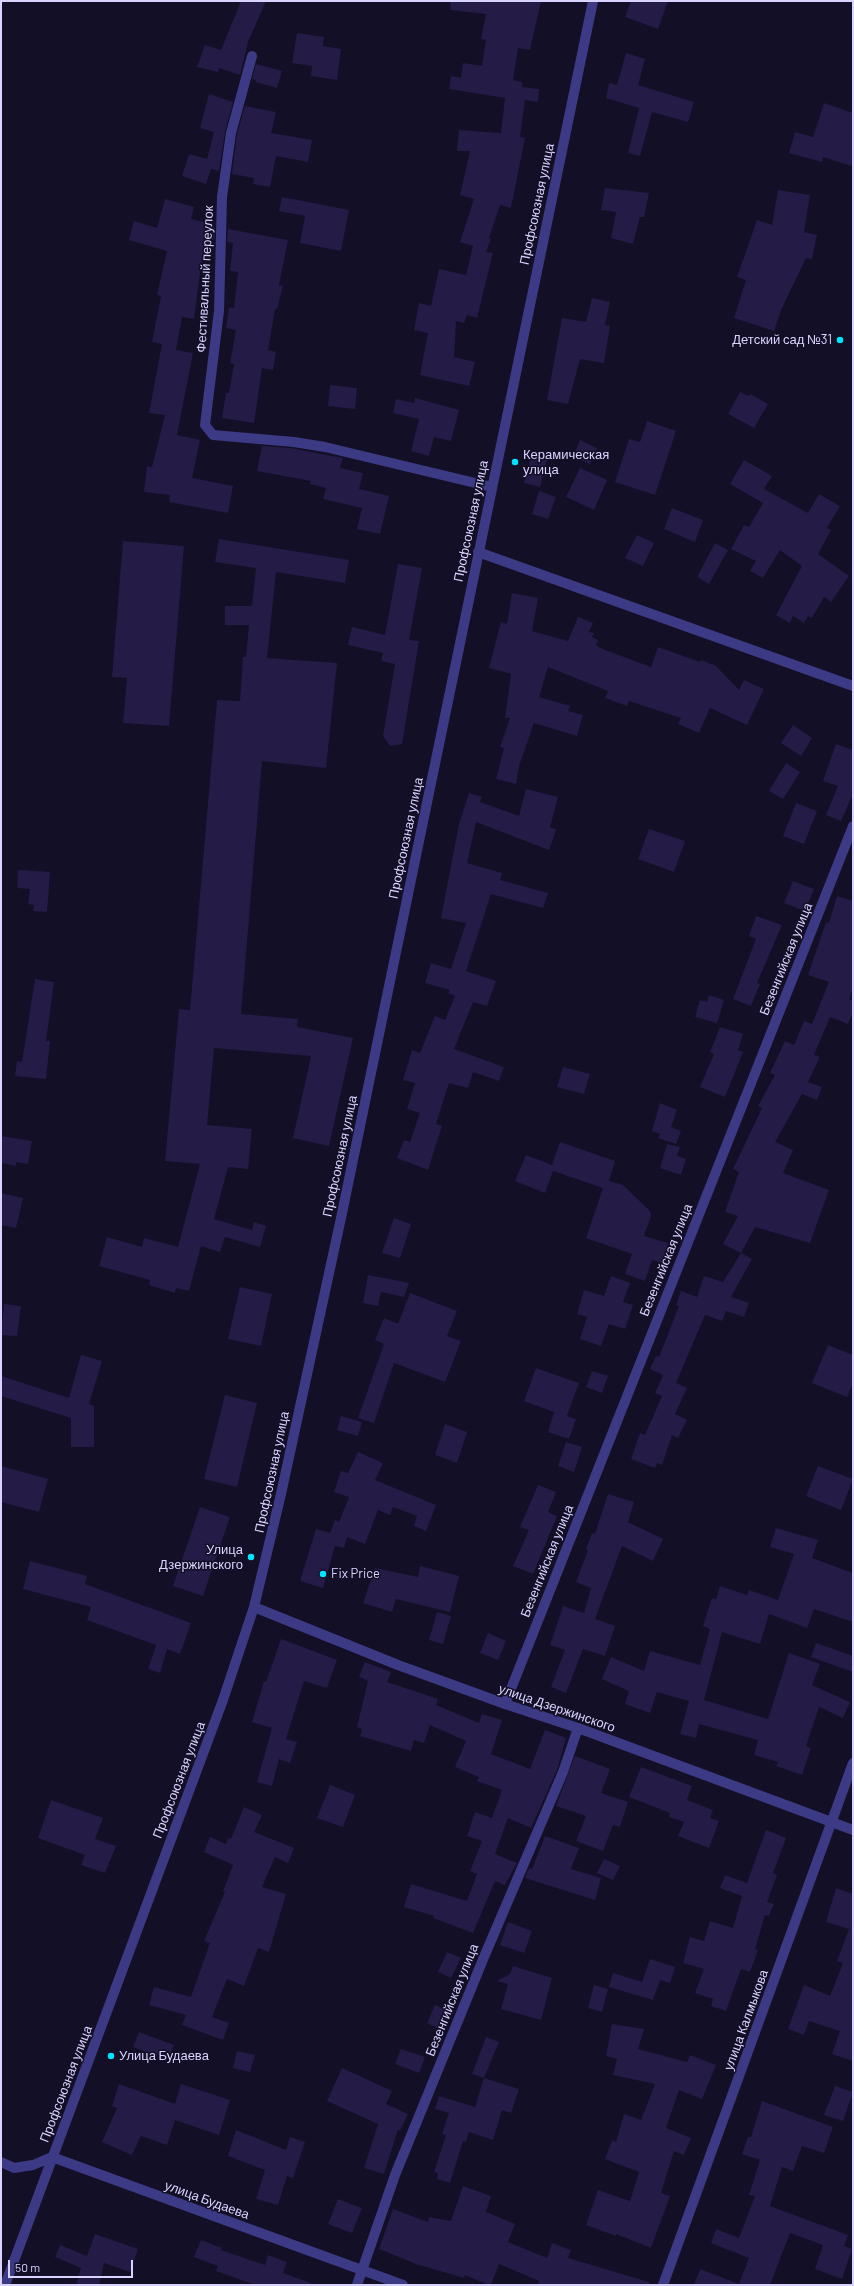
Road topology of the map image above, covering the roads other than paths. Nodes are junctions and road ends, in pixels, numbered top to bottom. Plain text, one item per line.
1 (593, 1) edge
2 (252, 56) dead end
3 (492, 487) junction
4 (478, 552) junction
5 (853, 686) edge
6 (853, 826) edge
7 (254, 1607) junction
8 (505, 1704) junction
9 (578, 1728) junction
10 (853, 1763) edge
11 (832, 1821) junction
12 (853, 1830) edge
13 (52, 2157) junction
14 (1, 2162) edge
15 (362, 2271) junction
16 (5, 2285) edge
17 (357, 2285) edge
18 (403, 2285) edge
19 (663, 2285) edge

1 - 3 street, Профсоюзная улица
2 - 3 street, Фестивальный переулок
3 - 4 street, Профсоюзная улица
4 - 5 street
4 - 7 street, Профсоюзная улица
6 - 8 street, Безенгийская улица
7 - 8 street, улица Дзержинского
7 - 13 street, Профсоюзная улица
8 - 9 street, улица Дзержинского
9 - 11 street, улица Дзержинского
9 - 15 street, Безенгийская улица
10 - 11 street, улица Калмыкова
11 - 12 street, улица Дзержинского
11 - 19 street, улица Калмыкова
13 - 14 street
13 - 15 street, улица Будаева
13 - 16 street, Профсоюзная улица
15 - 17 street, Безенгийская улица
15 - 18 street, улица Будаева

